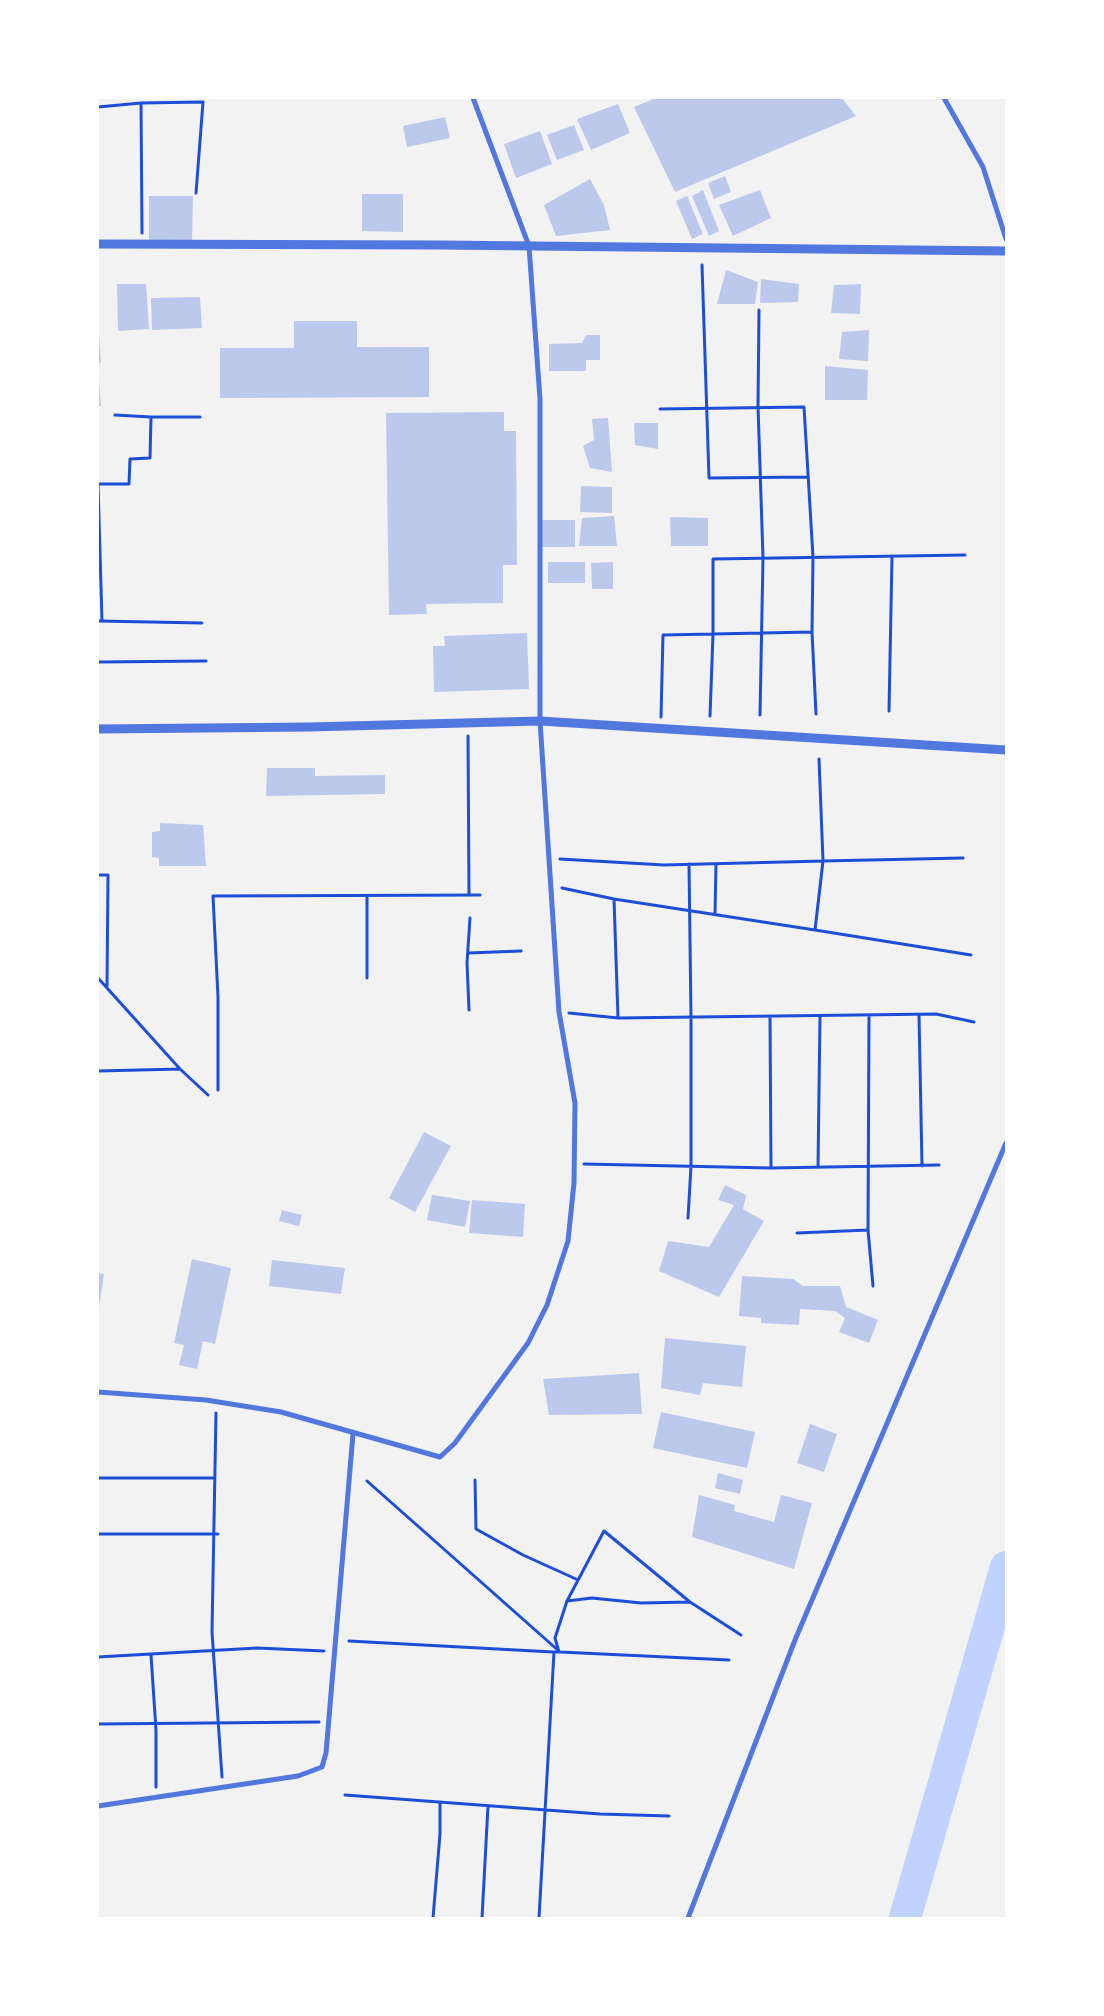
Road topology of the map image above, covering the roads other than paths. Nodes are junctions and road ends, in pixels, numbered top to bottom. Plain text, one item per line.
1 (473, 98) edge
2 (944, 98) edge
3 (1006, 240) edge
4 (98, 244) edge
5 (528, 246) junction
6 (1006, 251) edge
7 (540, 721) junction
8 (98, 729) edge
9 (1006, 750) edge
10 (1006, 1143) edge
11 (98, 1392) edge
12 (353, 1434) junction
13 (98, 1806) edge
14 (688, 1918) edge

1 - 5 street
2 - 3 street
4 - 5 street
5 - 6 street
5 - 7 street
7 - 8 street
7 - 9 street
7 - 12 street
10 - 14 street
11 - 12 street
12 - 13 street

